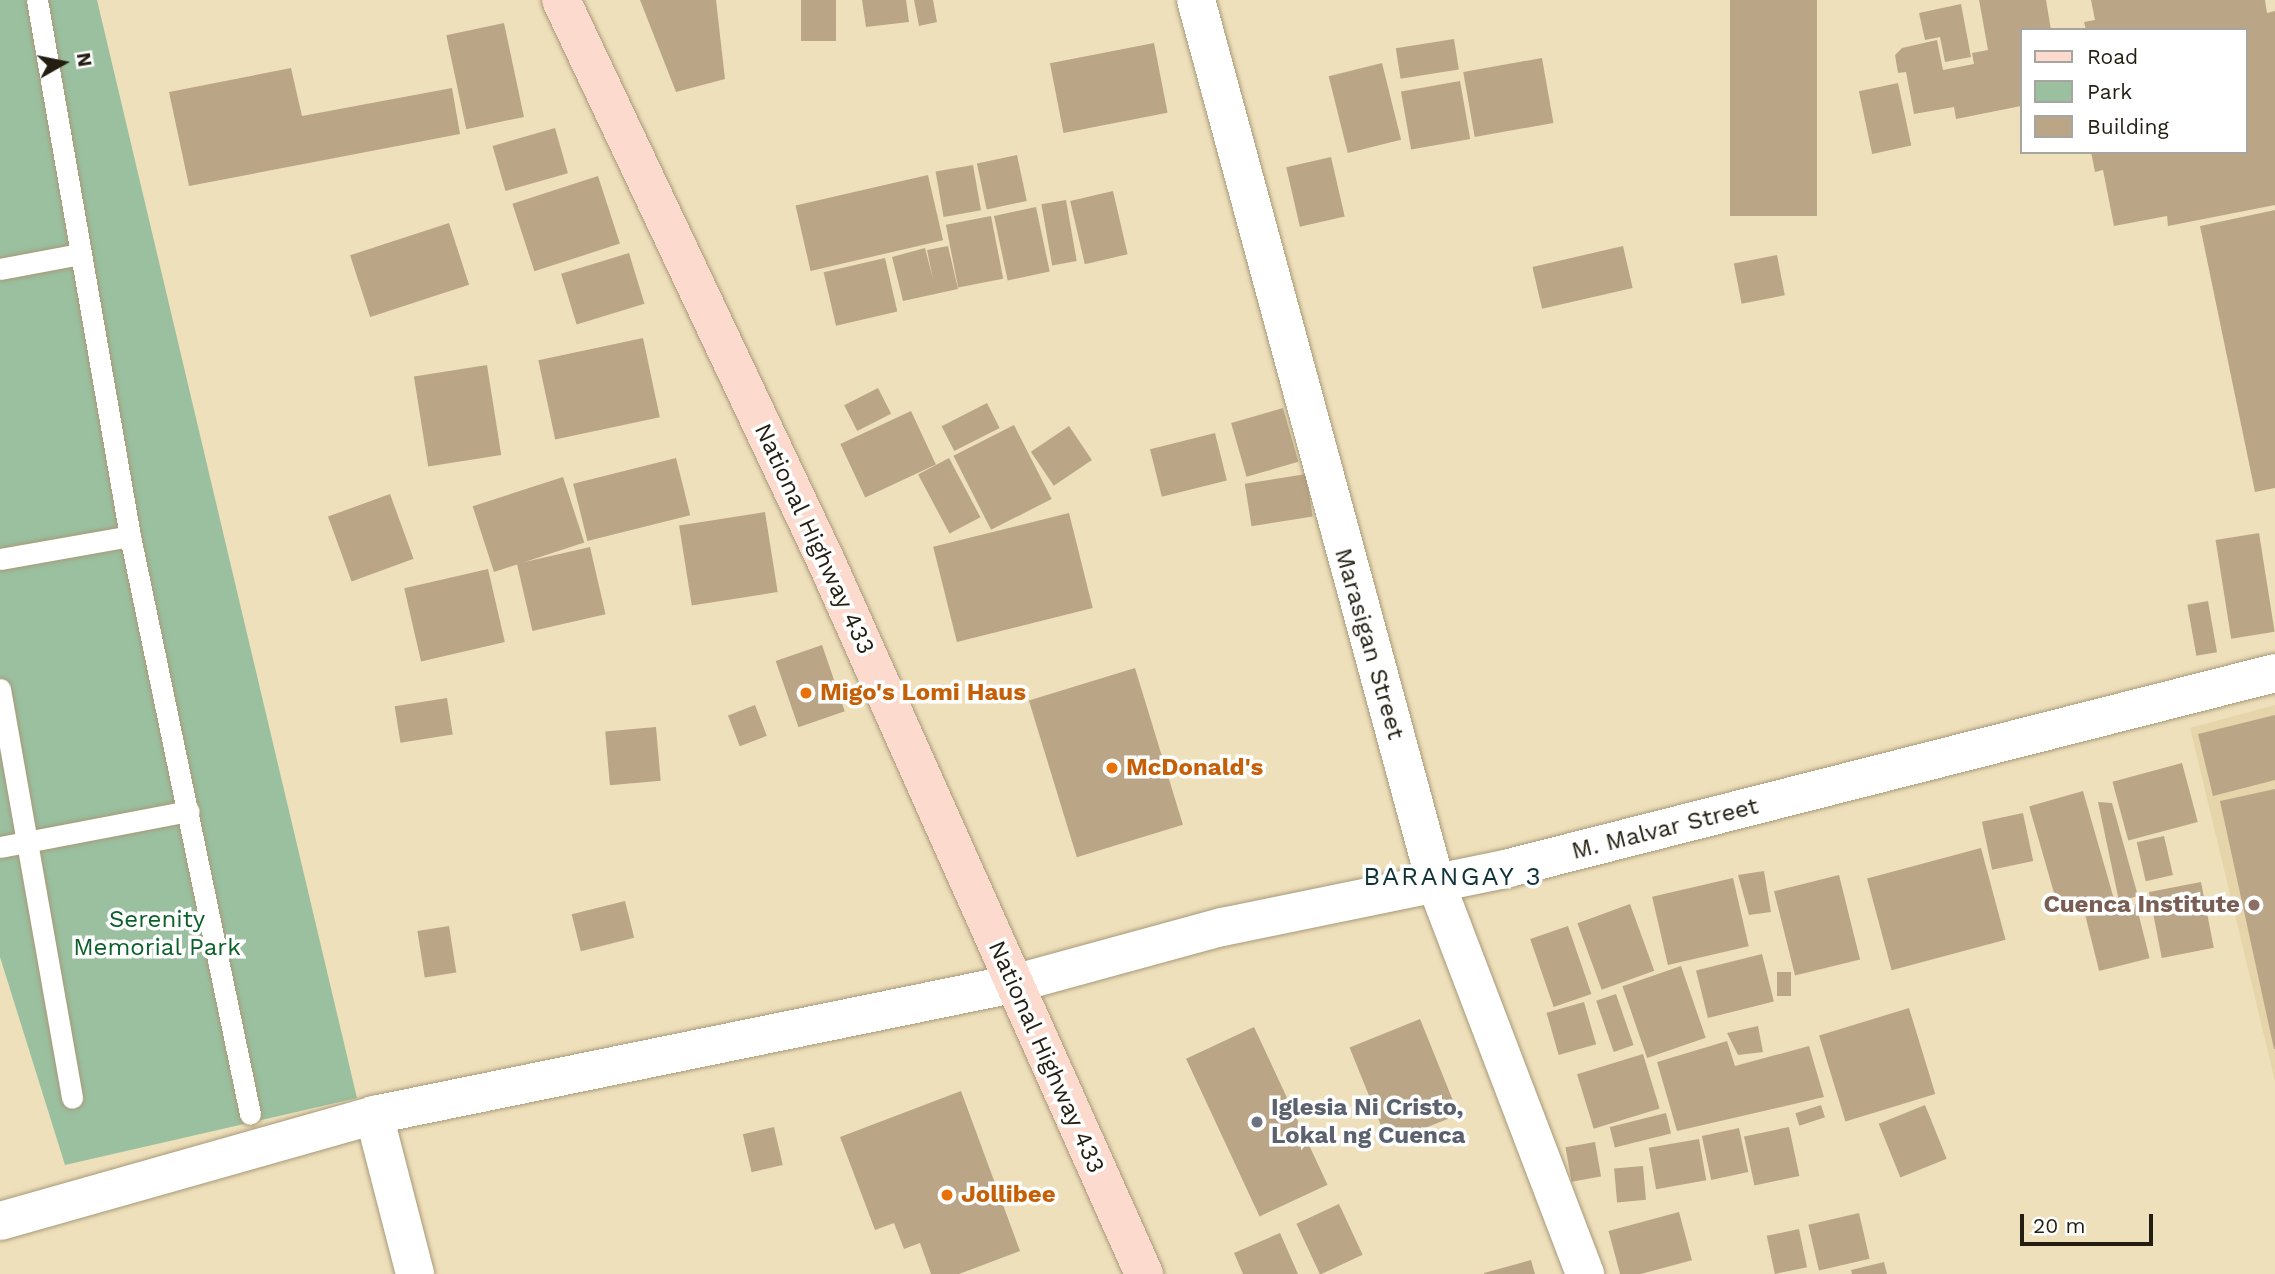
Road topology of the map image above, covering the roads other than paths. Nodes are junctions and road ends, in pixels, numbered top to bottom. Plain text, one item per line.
1 (37, 0) edge
2 (561, 0) edge
3 (1196, 0) edge
4 (80, 254) junction
5 (0, 269) edge
6 (130, 536) junction
7 (0, 559) edge
8 (2275, 673) edge
9 (0, 689) edge
10 (189, 811) junction
11 (29, 841) junction
12 (0, 847) edge
13 (1435, 881) junction
14 (1013, 984) junction
15 (72, 1098) dead end
16 (250, 1114) dead end
17 (374, 1115) junction
18 (0, 1221) edge
19 (415, 1274) edge
20 (1144, 1274) edge
21 (1585, 1274) edge

1 - 4 lane
2 - 14 main road, National Highway 433
3 - 13 street, Marasigan Street
4 - 5 lane
4 - 6 lane
6 - 7 lane
6 - 10 lane
8 - 13 street, M. Malvar Street
9 - 11 lane
10 - 11 lane
10 - 16 lane
11 - 12 lane
11 - 15 lane
13 - 14 street, M. Malvar Street
13 - 21 street, Marasigan Street
14 - 17 street, M. Malvar Street
14 - 20 main road, National Highway 433
17 - 18 street, M. Malvar Street
17 - 19 street

